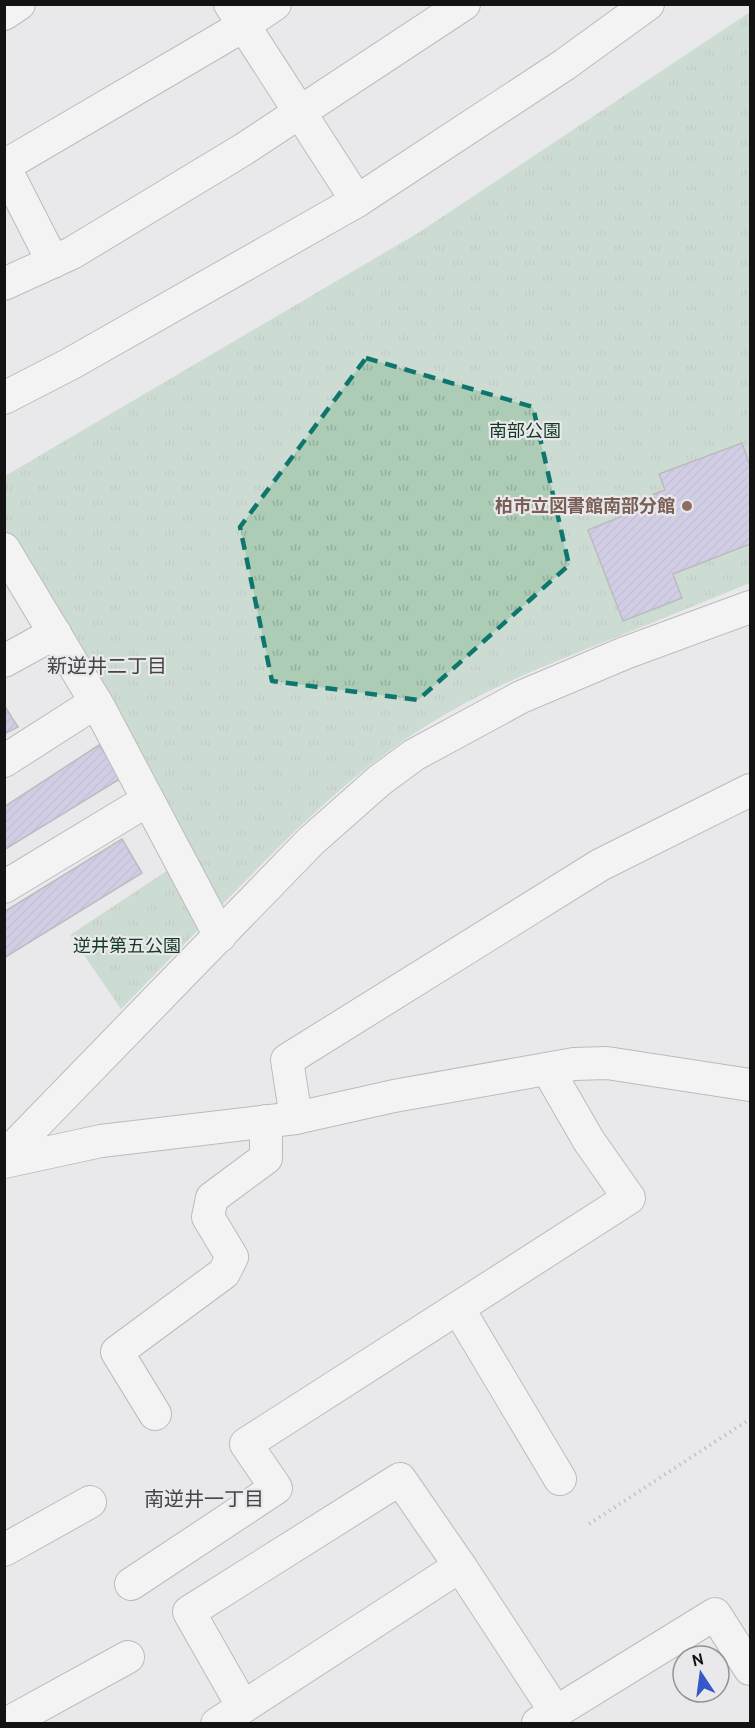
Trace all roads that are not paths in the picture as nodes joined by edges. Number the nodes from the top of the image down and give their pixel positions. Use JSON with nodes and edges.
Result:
{"nodes":[{"id":1,"x":20,"y":4,"type":"edge"},
{"id":2,"x":276,"y":4,"type":"edge"},
{"id":3,"x":464,"y":4,"type":"edge"},
{"id":4,"x":648,"y":4,"type":"edge"},
{"id":5,"x":4,"y":14,"type":"edge"},
{"id":6,"x":236,"y":15,"type":"edge"},
{"id":7,"x":300,"y":114,"type":"junction"},
{"id":8,"x":357,"y":201,"type":"junction"},
{"id":9,"x":53,"y":262,"type":"junction"},
{"id":10,"x":4,"y":284,"type":"edge"},
{"id":11,"x":4,"y":398,"type":"edge"},
{"id":12,"x":4,"y":549,"type":"edge"},
{"id":13,"x":750,"y":607,"type":"edge"},
{"id":14,"x":55,"y":633,"type":"junction"},
{"id":15,"x":4,"y":661,"type":"edge"},
{"id":16,"x":96,"y":702,"type":"junction"},
{"id":17,"x":4,"y":761,"type":"edge"},
{"id":18,"x":750,"y":790,"type":"edge"},
{"id":19,"x":148,"y":800,"type":"junction"},
{"id":20,"x":4,"y":887,"type":"edge"},
{"id":21,"x":220,"y":936,"type":"junction"},
{"id":22,"x":548,"y":1070,"type":"junction"},
{"id":23,"x":750,"y":1085,"type":"edge"},
{"id":24,"x":281,"y":1119,"type":"junction"},
{"id":25,"x":4,"y":1157,"type":"edge"},
{"id":26,"x":4,"y":1162,"type":"edge"},
{"id":27,"x":458,"y":1308,"type":"junction"},
{"id":28,"x":155,"y":1414,"type":"dead end"},
{"id":29,"x":560,"y":1479,"type":"dead end"},
{"id":30,"x":90,"y":1502,"type":"dead end"},
{"id":31,"x":4,"y":1550,"type":"edge"},
{"id":32,"x":460,"y":1566,"type":"junction"},
{"id":33,"x":131,"y":1584,"type":"dead end"},
{"id":34,"x":128,"y":1657,"type":"dead end"},
{"id":35,"x":750,"y":1669,"type":"edge"},
{"id":36,"x":243,"y":1707,"type":"junction"},
{"id":37,"x":546,"y":1717,"type":"edge"},
{"id":38,"x":6,"y":1724,"type":"edge"},
{"id":39,"x":217,"y":1724,"type":"edge"}],
"edges":[{"from":1,"to":5,"type":"street"},
{"from":2,"to":6,"type":"street"},
{"from":3,"to":7,"type":"street"},
{"from":4,"to":8,"type":"street"},
{"from":6,"to":7,"type":"street"},
{"from":6,"to":9,"type":"street"},
{"from":7,"to":8,"type":"street"},
{"from":7,"to":9,"type":"street"},
{"from":8,"to":11,"type":"street"},
{"from":9,"to":10,"type":"street"},
{"from":12,"to":14,"type":"street"},
{"from":13,"to":21,"type":"street"},
{"from":14,"to":15,"type":"street"},
{"from":14,"to":16,"type":"street"},
{"from":16,"to":17,"type":"street"},
{"from":16,"to":19,"type":"street"},
{"from":18,"to":24,"type":"street"},
{"from":19,"to":20,"type":"street"},
{"from":19,"to":21,"type":"street"},
{"from":21,"to":25,"type":"street"},
{"from":22,"to":23,"type":"street"},
{"from":22,"to":24,"type":"street"},
{"from":22,"to":27,"type":"street"},
{"from":24,"to":26,"type":"street"},
{"from":24,"to":28,"type":"street"},
{"from":27,"to":29,"type":"street"},
{"from":27,"to":33,"type":"street"},
{"from":30,"to":31,"type":"street"},
{"from":32,"to":36,"type":"street"},
{"from":32,"to":36,"type":"street"},
{"from":32,"to":37,"type":"street"},
{"from":34,"to":38,"type":"street"},
{"from":35,"to":37,"type":"street"},
{"from":36,"to":39,"type":"street"}]}
